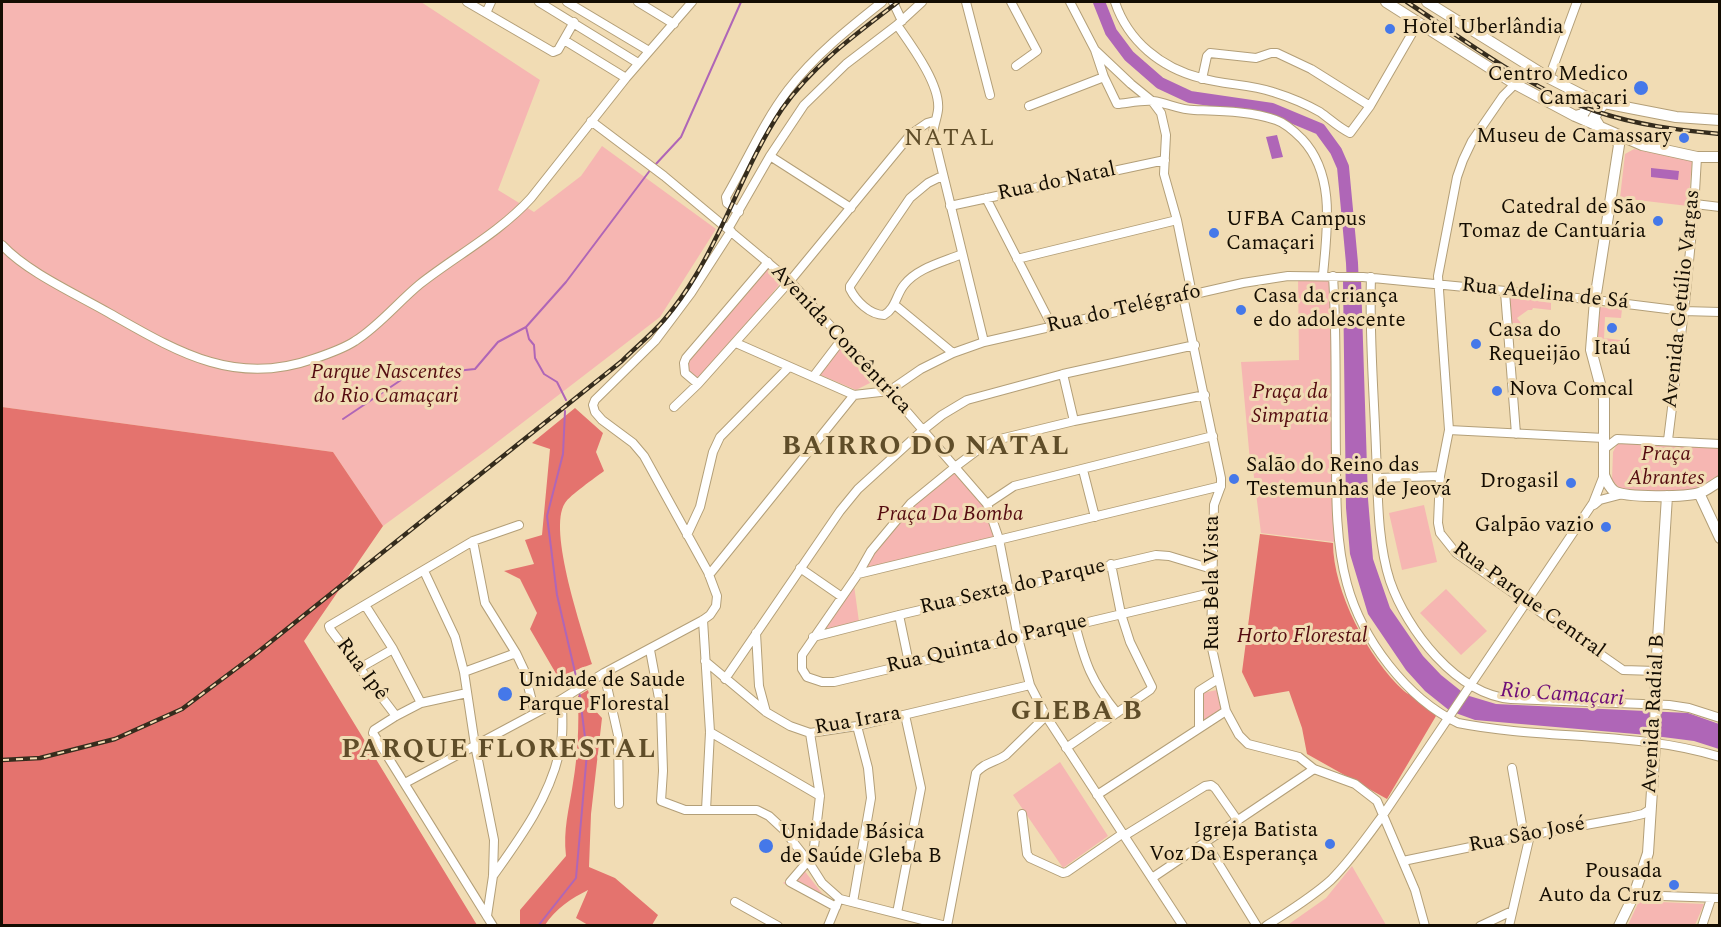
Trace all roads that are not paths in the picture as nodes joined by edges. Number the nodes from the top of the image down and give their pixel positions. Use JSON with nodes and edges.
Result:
{"nodes":[{"id":1,"x":467,"y":2,"type":"edge"},
{"id":2,"x":491,"y":2,"type":"edge"},
{"id":3,"x":539,"y":2,"type":"edge"},
{"id":4,"x":567,"y":2,"type":"edge"},
{"id":5,"x":638,"y":2,"type":"edge"},
{"id":6,"x":692,"y":2,"type":"edge"},
{"id":7,"x":882,"y":2,"type":"edge"},
{"id":8,"x":893,"y":2,"type":"edge"},
{"id":9,"x":922,"y":2,"type":"edge"},
{"id":10,"x":966,"y":2,"type":"edge"},
{"id":11,"x":1011,"y":2,"type":"edge"},
{"id":12,"x":1070,"y":2,"type":"edge"},
{"id":13,"x":1115,"y":2,"type":"edge"},
{"id":14,"x":1386,"y":2,"type":"edge"},
{"id":15,"x":1427,"y":2,"type":"edge"},
{"id":16,"x":1577,"y":2,"type":"edge"},
{"id":17,"x":486,"y":13,"type":"junction"},
{"id":18,"x":574,"y":22,"type":"junction"},
{"id":19,"x":1418,"y":22,"type":"junction"},
{"id":20,"x":900,"y":23,"type":"junction"},
{"id":21,"x":674,"y":24,"type":"junction"},
{"id":22,"x":564,"y":40,"type":"junction"},
{"id":23,"x":1095,"y":50,"type":"junction"},
{"id":24,"x":649,"y":51,"type":"junction"},
{"id":25,"x":638,"y":63,"type":"junction"},
{"id":26,"x":1016,"y":66,"type":"dead end"},
{"id":27,"x":1104,"y":76,"type":"junction"},
{"id":28,"x":626,"y":78,"type":"junction"},
{"id":29,"x":1549,"y":78,"type":"junction"},
{"id":30,"x":1202,"y":79,"type":"junction"},
{"id":31,"x":1515,"y":84,"type":"junction"},
{"id":32,"x":990,"y":95,"type":"dead end"},
{"id":33,"x":1584,"y":96,"type":"junction"},
{"id":34,"x":1152,"y":101,"type":"junction"},
{"id":35,"x":1604,"y":103,"type":"junction"},
{"id":36,"x":1029,"y":106,"type":"dead end"},
{"id":37,"x":1370,"y":106,"type":"junction"},
{"id":38,"x":1575,"y":116,"type":"junction"},
{"id":39,"x":1719,"y":120,"type":"edge"},
{"id":40,"x":591,"y":121,"type":"junction"},
{"id":41,"x":934,"y":121,"type":"junction"},
{"id":42,"x":1604,"y":129,"type":"junction"},
{"id":43,"x":770,"y":156,"type":"junction"},
{"id":44,"x":1697,"y":157,"type":"junction"},
{"id":45,"x":1719,"y":158,"type":"edge"},
{"id":46,"x":1165,"y":160,"type":"junction"},
{"id":47,"x":942,"y":176,"type":"junction"},
{"id":48,"x":986,"y":198,"type":"junction"},
{"id":49,"x":1695,"y":204,"type":"junction"},
{"id":50,"x":950,"y":207,"type":"junction"},
{"id":51,"x":1719,"y":207,"type":"edge"},
{"id":52,"x":851,"y":208,"type":"junction"},
{"id":53,"x":739,"y":212,"type":"junction"},
{"id":54,"x":1177,"y":220,"type":"junction"},
{"id":55,"x":730,"y":230,"type":"junction"},
{"id":56,"x":2,"y":245,"type":"edge"},
{"id":57,"x":962,"y":254,"type":"junction"},
{"id":58,"x":1017,"y":259,"type":"junction"},
{"id":59,"x":768,"y":262,"type":"junction"},
{"id":60,"x":1323,"y":275,"type":"junction"},
{"id":61,"x":1337,"y":276,"type":"junction"},
{"id":62,"x":1367,"y":277,"type":"junction"},
{"id":63,"x":790,"y":281,"type":"junction"},
{"id":64,"x":1437,"y":283,"type":"junction"},
{"id":65,"x":1504,"y":292,"type":"junction"},
{"id":66,"x":1188,"y":295,"type":"junction"},
{"id":67,"x":1595,"y":300,"type":"junction"},
{"id":68,"x":895,"y":305,"type":"junction"},
{"id":69,"x":1683,"y":311,"type":"junction"},
{"id":70,"x":1719,"y":312,"type":"edge"},
{"id":71,"x":1052,"y":326,"type":"junction"},
{"id":72,"x":842,"y":339,"type":"junction"},
{"id":73,"x":984,"y":342,"type":"junction"},
{"id":74,"x":736,"y":343,"type":"junction"},
{"id":75,"x":1195,"y":345,"type":"junction"},
{"id":76,"x":953,"y":353,"type":"junction"},
{"id":77,"x":789,"y":367,"type":"junction"},
{"id":78,"x":1064,"y":374,"type":"junction"},
{"id":79,"x":813,"y":377,"type":"junction"},
{"id":80,"x":698,"y":384,"type":"junction"},
{"id":81,"x":889,"y":391,"type":"junction"},
{"id":82,"x":854,"y":395,"type":"junction"},
{"id":83,"x":1205,"y":395,"type":"junction"},
{"id":84,"x":674,"y":407,"type":"dead end"},
{"id":85,"x":1074,"y":421,"type":"junction"},
{"id":86,"x":923,"y":430,"type":"junction"},
{"id":87,"x":1449,"y":430,"type":"junction"},
{"id":88,"x":1516,"y":434,"type":"junction"},
{"id":89,"x":1213,"y":436,"type":"junction"},
{"id":90,"x":1668,"y":440,"type":"junction"},
{"id":91,"x":1604,"y":444,"type":"junction"},
{"id":92,"x":1719,"y":444,"type":"edge"},
{"id":93,"x":955,"y":467,"type":"junction"},
{"id":94,"x":1083,"y":470,"type":"junction"},
{"id":95,"x":1604,"y":475,"type":"junction"},
{"id":96,"x":1440,"y":476,"type":"junction"},
{"id":97,"x":1378,"y":478,"type":"junction"},
{"id":98,"x":1719,"y":481,"type":"edge"},
{"id":99,"x":1221,"y":486,"type":"junction"},
{"id":100,"x":1699,"y":493,"type":"junction"},
{"id":101,"x":1624,"y":494,"type":"junction"},
{"id":102,"x":1668,"y":496,"type":"junction"},
{"id":103,"x":987,"y":504,"type":"junction"},
{"id":104,"x":1588,"y":509,"type":"junction"},
{"id":105,"x":1095,"y":517,"type":"junction"},
{"id":106,"x":519,"y":525,"type":"dead end"},
{"id":107,"x":687,"y":535,"type":"junction"},
{"id":108,"x":1719,"y":538,"type":"edge"},
{"id":109,"x":999,"y":539,"type":"junction"},
{"id":110,"x":473,"y":541,"type":"junction"},
{"id":111,"x":1111,"y":564,"type":"junction"},
{"id":112,"x":800,"y":568,"type":"junction"},
{"id":113,"x":1212,"y":569,"type":"junction"},
{"id":114,"x":424,"y":571,"type":"junction"},
{"id":115,"x":858,"y":574,"type":"junction"},
{"id":116,"x":709,"y":575,"type":"junction"},
{"id":117,"x":1008,"y":589,"type":"junction"},
{"id":118,"x":1211,"y":593,"type":"junction"},
{"id":119,"x":842,"y":597,"type":"junction"},
{"id":120,"x":1525,"y":603,"type":"junction"},
{"id":121,"x":365,"y":605,"type":"junction"},
{"id":122,"x":1121,"y":614,"type":"junction"},
{"id":123,"x":898,"y":615,"type":"junction"},
{"id":124,"x":703,"y":620,"type":"junction"},
{"id":125,"x":1075,"y":624,"type":"junction"},
{"id":126,"x":756,"y":633,"type":"junction"},
{"id":127,"x":813,"y":637,"type":"junction"},
{"id":128,"x":1018,"y":638,"type":"junction"},
{"id":129,"x":393,"y":649,"type":"junction"},
{"id":130,"x":650,"y":650,"type":"junction"},
{"id":131,"x":516,"y":653,"type":"junction"},
{"id":132,"x":705,"y":661,"type":"junction"},
{"id":133,"x":909,"y":663,"type":"junction"},
{"id":134,"x":360,"y":668,"type":"junction"},
{"id":135,"x":1656,"y":671,"type":"junction"},
{"id":136,"x":464,"y":672,"type":"junction"},
{"id":137,"x":604,"y":673,"type":"junction"},
{"id":138,"x":725,"y":679,"type":"junction"},
{"id":139,"x":1218,"y":679,"type":"junction"},
{"id":140,"x":1030,"y":685,"type":"junction"},
{"id":141,"x":1468,"y":687,"type":"junction"},
{"id":142,"x":467,"y":693,"type":"junction"},
{"id":143,"x":564,"y":698,"type":"junction"},
{"id":144,"x":421,"y":703,"type":"junction"},
{"id":145,"x":1656,"y":707,"type":"junction"},
{"id":146,"x":1226,"y":711,"type":"junction"},
{"id":147,"x":766,"y":712,"type":"junction"},
{"id":148,"x":535,"y":713,"type":"junction"},
{"id":149,"x":1117,"y":713,"type":"junction"},
{"id":150,"x":904,"y":714,"type":"junction"},
{"id":151,"x":1449,"y":715,"type":"junction"},
{"id":152,"x":396,"y":716,"type":"junction"},
{"id":153,"x":1046,"y":716,"type":"junction"},
{"id":154,"x":1719,"y":718,"type":"edge"},
{"id":155,"x":857,"y":726,"type":"junction"},
{"id":156,"x":1199,"y":728,"type":"junction"},
{"id":157,"x":710,"y":732,"type":"junction"},
{"id":158,"x":810,"y":733,"type":"junction"},
{"id":159,"x":1655,"y":741,"type":"junction"},
{"id":160,"x":475,"y":745,"type":"junction"},
{"id":161,"x":1066,"y":748,"type":"junction"},
{"id":162,"x":1719,"y":757,"type":"edge"},
{"id":163,"x":1512,"y":768,"type":"dead end"},
{"id":164,"x":1314,"y":769,"type":"junction"},
{"id":165,"x":405,"y":783,"type":"junction"},
{"id":166,"x":1097,"y":795,"type":"junction"},
{"id":167,"x":820,"y":796,"type":"junction"},
{"id":168,"x":619,"y":804,"type":"dead end"},
{"id":169,"x":1651,"y":809,"type":"junction"},
{"id":170,"x":705,"y":810,"type":"junction"},
{"id":171,"x":1023,"y":813,"type":"dead end"},
{"id":172,"x":1383,"y":815,"type":"junction"},
{"id":173,"x":1238,"y":821,"type":"junction"},
{"id":174,"x":1123,"y":835,"type":"junction"},
{"id":175,"x":1527,"y":836,"type":"junction"},
{"id":176,"x":1206,"y":843,"type":"junction"},
{"id":177,"x":808,"y":861,"type":"junction"},
{"id":178,"x":1403,"y":861,"type":"junction"},
{"id":179,"x":493,"y":876,"type":"junction"},
{"id":180,"x":1152,"y":878,"type":"junction"},
{"id":181,"x":1634,"y":895,"type":"junction"},
{"id":182,"x":1715,"y":898,"type":"edge"},
{"id":183,"x":735,"y":902,"type":"dead end"},
{"id":184,"x":853,"y":902,"type":"junction"},
{"id":185,"x":838,"y":903,"type":"junction"},
{"id":186,"x":1512,"y":911,"type":"junction"},
{"id":187,"x":897,"y":914,"type":"junction"},
{"id":188,"x":487,"y":916,"type":"junction"},
{"id":189,"x":493,"y":926,"type":"edge"},
{"id":190,"x":778,"y":926,"type":"edge"},
{"id":191,"x":828,"y":926,"type":"edge"},
{"id":192,"x":946,"y":926,"type":"edge"},
{"id":193,"x":1183,"y":926,"type":"edge"},
{"id":194,"x":1257,"y":926,"type":"edge"},
{"id":195,"x":1266,"y":926,"type":"edge"},
{"id":196,"x":1425,"y":926,"type":"edge"},
{"id":197,"x":1480,"y":926,"type":"edge"},
{"id":198,"x":1509,"y":926,"type":"edge"},
{"id":199,"x":1619,"y":926,"type":"edge"},
{"id":200,"x":1702,"y":926,"type":"edge"}],
"edges":[{"from":1,"to":17,"type":"street"},
{"from":2,"to":17,"type":"street"},
{"from":3,"to":18,"type":"street"},
{"from":4,"to":24,"type":"street"},
{"from":5,"to":21,"type":"street"},
{"from":6,"to":21,"type":"street"},
{"from":7,"to":53,"type":"street"},
{"from":8,"to":20,"type":"street"},
{"from":9,"to":20,"type":"street"},
{"from":10,"to":32,"type":"street"},
{"from":11,"to":26,"type":"street"},
{"from":12,"to":23,"type":"street"},
{"from":13,"to":30,"type":"street"},
{"from":14,"to":19,"type":"main road"},
{"from":15,"to":29,"type":"main road"},
{"from":16,"to":29,"type":"street"},
{"from":17,"to":22,"type":"street"},
{"from":18,"to":22,"type":"street"},
{"from":18,"to":25,"type":"street"},
{"from":19,"to":31,"type":"main road"},
{"from":19,"to":37,"type":"street"},
{"from":20,"to":41,"type":"street"},
{"from":20,"to":43,"type":"street"},
{"from":21,"to":24,"type":"street"},
{"from":22,"to":28,"type":"street"},
{"from":23,"to":27,"type":"street"},
{"from":23,"to":34,"type":"street"},
{"from":24,"to":25,"type":"street"},
{"from":25,"to":28,"type":"street"},
{"from":27,"to":34,"type":"street"},
{"from":27,"to":36,"type":"street"},
{"from":28,"to":40,"type":"street"},
{"from":29,"to":33,"type":"main road"},
{"from":30,"to":37,"type":"street"},
{"from":30,"to":37,"type":"street"},
{"from":31,"to":38,"type":"main road"},
{"from":31,"to":64,"type":"street","name":"Rua Parque Central"},
{"from":33,"to":35,"type":"main road"},
{"from":33,"to":38,"type":"main road"},
{"from":34,"to":46,"type":"street","name":"Rua Bela Vista"},
{"from":34,"to":60,"type":"street"},
{"from":35,"to":39,"type":"main road"},
{"from":35,"to":42,"type":"main road"},
{"from":38,"to":42,"type":"main road"},
{"from":40,"to":55,"type":"street","name":"Avenida Concêntrica"},
{"from":40,"to":56,"type":"street"},
{"from":41,"to":47,"type":"street"},
{"from":41,"to":52,"type":"street"},
{"from":42,"to":44,"type":"main road"},
{"from":42,"to":67,"type":"main road"},
{"from":43,"to":52,"type":"street"},
{"from":43,"to":53,"type":"street"},
{"from":44,"to":45,"type":"main road"},
{"from":44,"to":49,"type":"street","name":"Avenida Getúlio Vargas"},
{"from":46,"to":48,"type":"street","name":"Rua do Natal"},
{"from":46,"to":54,"type":"street","name":"Rua Bela Vista"},
{"from":47,"to":50,"type":"street"},
{"from":47,"to":68,"type":"street"},
{"from":48,"to":50,"type":"street","name":"Rua do Natal"},
{"from":48,"to":58,"type":"street"},
{"from":49,"to":51,"type":"street"},
{"from":49,"to":69,"type":"street","name":"Avenida Getúlio Vargas"},
{"from":50,"to":57,"type":"street"},
{"from":52,"to":63,"type":"street"},
{"from":53,"to":55,"type":"street"},
{"from":54,"to":58,"type":"street"},
{"from":54,"to":66,"type":"street","name":"Rua Bela Vista"},
{"from":55,"to":59,"type":"street","name":"Avenida Concêntrica"},
{"from":55,"to":107,"type":"street"},
{"from":57,"to":68,"type":"street"},
{"from":57,"to":73,"type":"street"},
{"from":58,"to":71,"type":"street"},
{"from":59,"to":63,"type":"street","name":"Avenida Concêntrica"},
{"from":59,"to":80,"type":"street"},
{"from":60,"to":61,"type":"street","name":"Rua do Telégrafo"},
{"from":60,"to":66,"type":"street","name":"Rua do Telégrafo"},
{"from":61,"to":62,"type":"street","name":"Rua do Telégrafo"},
{"from":61,"to":151,"type":"street"},
{"from":62,"to":64,"type":"street","name":"Rua Adelina de Sá"},
{"from":62,"to":97,"type":"street"},
{"from":63,"to":72,"type":"street","name":"Avenida Concêntrica"},
{"from":63,"to":74,"type":"street"},
{"from":64,"to":65,"type":"street","name":"Rua Adelina de Sá"},
{"from":64,"to":87,"type":"street","name":"Rua Parque Central"},
{"from":65,"to":67,"type":"street","name":"Rua Adelina de Sá"},
{"from":65,"to":88,"type":"street"},
{"from":66,"to":71,"type":"street","name":"Rua do Telégrafo"},
{"from":66,"to":75,"type":"street","name":"Rua Bela Vista"},
{"from":67,"to":69,"type":"street","name":"Rua Adelina de Sá"},
{"from":67,"to":91,"type":"main road"},
{"from":68,"to":76,"type":"street"},
{"from":69,"to":70,"type":"street","name":"Rua Adelina de Sá"},
{"from":69,"to":90,"type":"street","name":"Avenida Getúlio Vargas"},
{"from":71,"to":73,"type":"street","name":"Rua do Telégrafo"},
{"from":72,"to":79,"type":"street"},
{"from":72,"to":81,"type":"street","name":"Avenida Concêntrica"},
{"from":73,"to":76,"type":"street","name":"Rua do Telégrafo"},
{"from":74,"to":77,"type":"street"},
{"from":74,"to":80,"type":"street"},
{"from":75,"to":78,"type":"street"},
{"from":75,"to":83,"type":"street","name":"Rua Bela Vista"},
{"from":76,"to":81,"type":"street","name":"Rua do Telégrafo"},
{"from":77,"to":79,"type":"street"},
{"from":77,"to":107,"type":"street"},
{"from":78,"to":85,"type":"street"},
{"from":78,"to":86,"type":"street"},
{"from":79,"to":82,"type":"street"},
{"from":80,"to":84,"type":"street"},
{"from":81,"to":82,"type":"street"},
{"from":81,"to":86,"type":"street","name":"Avenida Concêntrica"},
{"from":82,"to":116,"type":"street"},
{"from":83,"to":85,"type":"street"},
{"from":83,"to":89,"type":"street","name":"Rua Bela Vista"},
{"from":85,"to":93,"type":"street"},
{"from":86,"to":93,"type":"street","name":"Avenida Concêntrica"},
{"from":86,"to":112,"type":"street"},
{"from":87,"to":88,"type":"street"},
{"from":87,"to":96,"type":"street","name":"Rua Parque Central"},
{"from":88,"to":91,"type":"street"},
{"from":89,"to":94,"type":"street"},
{"from":89,"to":99,"type":"street","name":"Rua Bela Vista"},
{"from":90,"to":91,"type":"street"},
{"from":90,"to":92,"type":"street"},
{"from":91,"to":95,"type":"main road"},
{"from":93,"to":103,"type":"street","name":"Avenida Concêntrica"},
{"from":93,"to":115,"type":"street"},
{"from":94,"to":103,"type":"street"},
{"from":94,"to":105,"type":"street"},
{"from":95,"to":101,"type":"main road"},
{"from":95,"to":104,"type":"street"},
{"from":96,"to":97,"type":"street"},
{"from":96,"to":120,"type":"street","name":"Rua Parque Central"},
{"from":97,"to":141,"type":"street"},
{"from":98,"to":100,"type":"main road"},
{"from":99,"to":105,"type":"street"},
{"from":99,"to":113,"type":"street","name":"Rua Bela Vista"},
{"from":100,"to":102,"type":"main road"},
{"from":100,"to":108,"type":"main road"},
{"from":101,"to":102,"type":"main road"},
{"from":101,"to":104,"type":"street"},
{"from":102,"to":135,"type":"main road","name":"Avenida Radial B"},
{"from":103,"to":109,"type":"street","name":"Avenida Concêntrica"},
{"from":104,"to":120,"type":"street"},
{"from":105,"to":109,"type":"street"},
{"from":106,"to":110,"type":"street"},
{"from":107,"to":116,"type":"street"},
{"from":109,"to":115,"type":"street"},
{"from":109,"to":117,"type":"street","name":"Avenida Concêntrica"},
{"from":110,"to":114,"type":"street"},
{"from":110,"to":131,"type":"street"},
{"from":111,"to":113,"type":"street","name":"Rua Sexta do Parque"},
{"from":111,"to":117,"type":"street","name":"Rua Sexta do Parque"},
{"from":111,"to":122,"type":"street"},
{"from":112,"to":119,"type":"street"},
{"from":112,"to":126,"type":"street"},
{"from":113,"to":118,"type":"street","name":"Rua Bela Vista"},
{"from":114,"to":121,"type":"street"},
{"from":114,"to":136,"type":"street"},
{"from":115,"to":119,"type":"street"},
{"from":116,"to":124,"type":"street"},
{"from":117,"to":123,"type":"street","name":"Rua Sexta do Parque"},
{"from":117,"to":128,"type":"street","name":"Avenida Concêntrica"},
{"from":118,"to":122,"type":"street","name":"Rua Quinta do Parque"},
{"from":118,"to":139,"type":"street","name":"Rua Bela Vista"},
{"from":119,"to":127,"type":"street"},
{"from":120,"to":135,"type":"street","name":"Rua Parque Central"},
{"from":120,"to":141,"type":"street"},
{"from":121,"to":129,"type":"street"},
{"from":121,"to":134,"type":"street","name":"Rua Ipê"},
{"from":122,"to":125,"type":"street","name":"Rua Quinta do Parque"},
{"from":122,"to":149,"type":"street"},
{"from":123,"to":127,"type":"street","name":"Rua Sexta do Parque"},
{"from":123,"to":133,"type":"street"},
{"from":124,"to":130,"type":"street"},
{"from":124,"to":132,"type":"street"},
{"from":125,"to":128,"type":"street","name":"Rua Quinta do Parque"},
{"from":125,"to":149,"type":"street"},
{"from":126,"to":138,"type":"street"},
{"from":126,"to":147,"type":"street"},
{"from":127,"to":133,"type":"street","name":"Rua Quinta do Parque"},
{"from":128,"to":133,"type":"street","name":"Rua Quinta do Parque"},
{"from":128,"to":140,"type":"street","name":"Avenida Concêntrica"},
{"from":129,"to":134,"type":"street"},
{"from":129,"to":144,"type":"street"},
{"from":130,"to":137,"type":"street"},
{"from":130,"to":170,"type":"street"},
{"from":131,"to":136,"type":"street"},
{"from":131,"to":148,"type":"street"},
{"from":132,"to":138,"type":"street","name":"Rua Irara"},
{"from":132,"to":157,"type":"street"},
{"from":134,"to":152,"type":"street","name":"Rua Ipê"},
{"from":135,"to":145,"type":"main road","name":"Avenida Radial B"},
{"from":136,"to":142,"type":"street"},
{"from":137,"to":143,"type":"street"},
{"from":137,"to":168,"type":"street"},
{"from":138,"to":147,"type":"street","name":"Rua Irara"},
{"from":139,"to":146,"type":"street","name":"Rua Bela Vista"},
{"from":139,"to":156,"type":"street"},
{"from":140,"to":150,"type":"street","name":"Rua Irara"},
{"from":140,"to":153,"type":"street","name":"Avenida Concêntrica"},
{"from":141,"to":145,"type":"street"},
{"from":141,"to":151,"type":"street"},
{"from":142,"to":144,"type":"street"},
{"from":142,"to":160,"type":"street"},
{"from":143,"to":148,"type":"street"},
{"from":143,"to":179,"type":"street"},
{"from":144,"to":152,"type":"street"},
{"from":145,"to":154,"type":"street"},
{"from":145,"to":159,"type":"main road","name":"Avenida Radial B"},
{"from":146,"to":156,"type":"street"},
{"from":146,"to":164,"type":"street","name":"Rua Bela Vista"},
{"from":147,"to":158,"type":"street","name":"Rua Irara"},
{"from":148,"to":160,"type":"street"},
{"from":149,"to":161,"type":"street"},
{"from":150,"to":155,"type":"street","name":"Rua Irara"},
{"from":150,"to":187,"type":"street"},
{"from":151,"to":159,"type":"street"},
{"from":151,"to":172,"type":"street"},
{"from":152,"to":165,"type":"street"},
{"from":153,"to":161,"type":"street","name":"Avenida Concêntrica"},
{"from":153,"to":192,"type":"street"},
{"from":155,"to":158,"type":"street","name":"Rua Irara"},
{"from":155,"to":184,"type":"street"},
{"from":156,"to":166,"type":"street"},
{"from":157,"to":167,"type":"street"},
{"from":157,"to":170,"type":"street"},
{"from":158,"to":167,"type":"street"},
{"from":159,"to":162,"type":"street"},
{"from":159,"to":169,"type":"main road","name":"Avenida Radial B"},
{"from":160,"to":165,"type":"street"},
{"from":160,"to":179,"type":"street"},
{"from":161,"to":166,"type":"street","name":"Avenida Concêntrica"},
{"from":163,"to":175,"type":"street"},
{"from":164,"to":172,"type":"street","name":"Rua Bela Vista"},
{"from":164,"to":173,"type":"street"},
{"from":165,"to":188,"type":"street"},
{"from":166,"to":174,"type":"street","name":"Avenida Concêntrica"},
{"from":167,"to":177,"type":"street"},
{"from":169,"to":175,"type":"street","name":"Rua São José"},
{"from":169,"to":181,"type":"main road","name":"Avenida Radial B"},
{"from":170,"to":177,"type":"street"},
{"from":171,"to":174,"type":"street"},
{"from":172,"to":178,"type":"street","name":"Rua Bela Vista"},
{"from":172,"to":195,"type":"street"},
{"from":173,"to":174,"type":"street"},
{"from":173,"to":176,"type":"street"},
{"from":174,"to":180,"type":"street","name":"Avenida Concêntrica"},
{"from":175,"to":178,"type":"street","name":"Rua São José"},
{"from":175,"to":186,"type":"street"},
{"from":176,"to":180,"type":"street"},
{"from":176,"to":194,"type":"street"},
{"from":177,"to":185,"type":"street"},
{"from":177,"to":185,"type":"street"},
{"from":178,"to":196,"type":"street","name":"Rua Bela Vista"},
{"from":179,"to":188,"type":"street"},
{"from":180,"to":193,"type":"street","name":"Avenida Concêntrica"},
{"from":181,"to":182,"type":"street"},
{"from":181,"to":199,"type":"main road","name":"Avenida Radial B"},
{"from":182,"to":200,"type":"street"},
{"from":183,"to":190,"type":"street"},
{"from":184,"to":185,"type":"street"},
{"from":184,"to":187,"type":"street"},
{"from":185,"to":191,"type":"street"},
{"from":186,"to":197,"type":"street"},
{"from":186,"to":198,"type":"street"},
{"from":187,"to":192,"type":"street"},
{"from":188,"to":189,"type":"street"}]}
